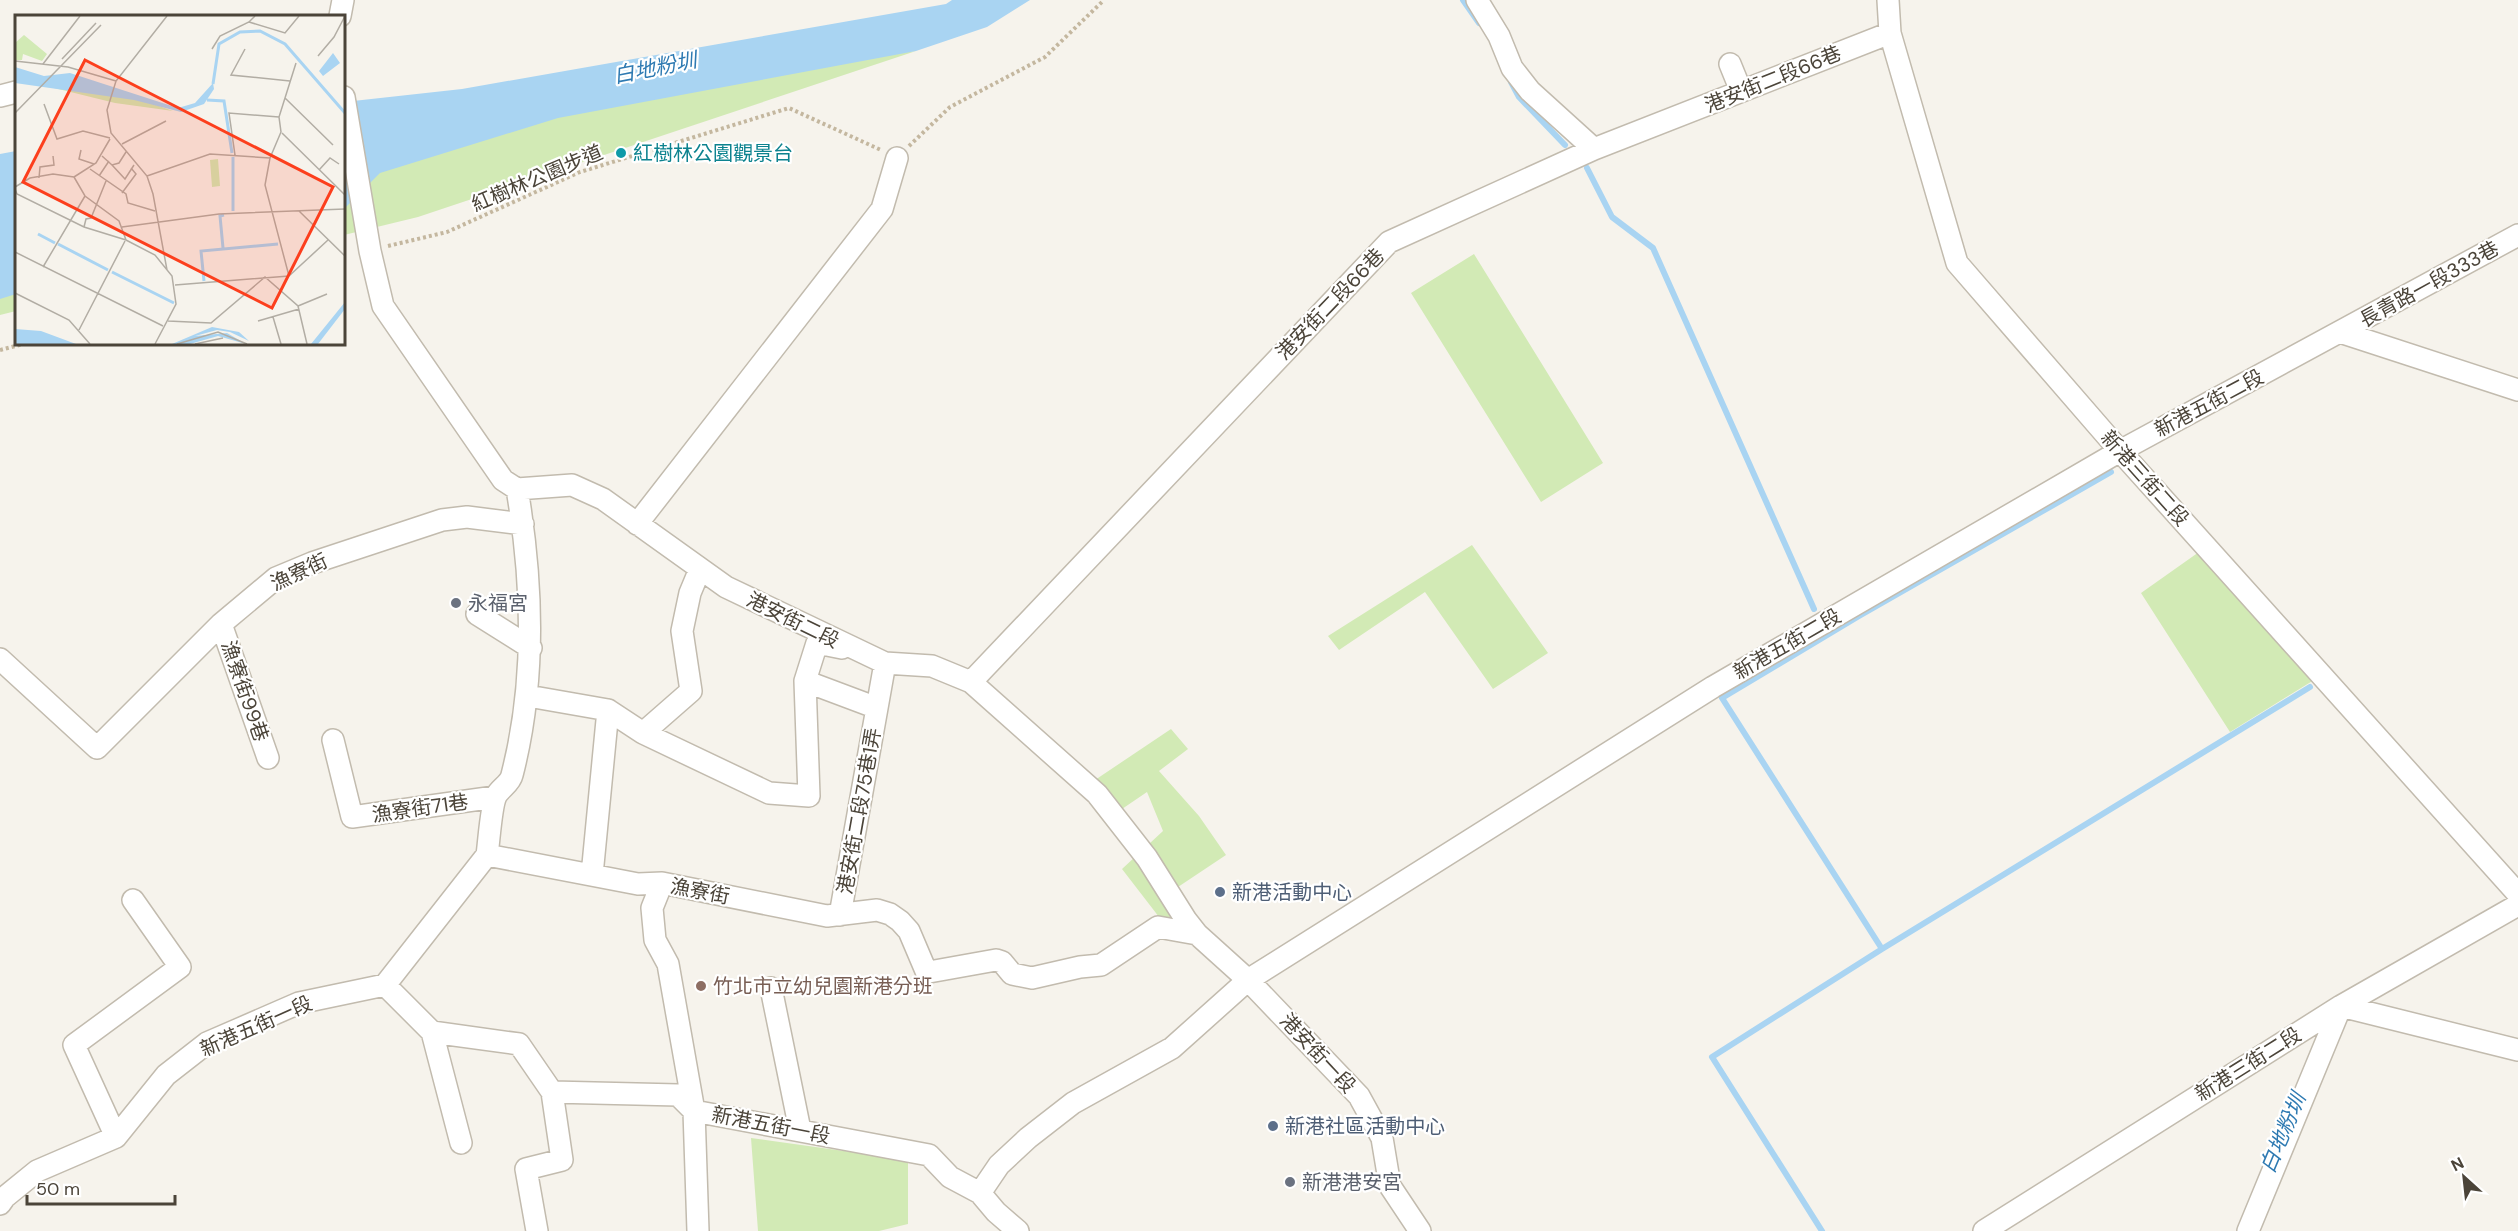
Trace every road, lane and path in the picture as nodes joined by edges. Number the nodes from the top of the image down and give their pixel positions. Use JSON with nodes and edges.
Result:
{"nodes":[{"id":1,"x":343,"y":0,"type":"edge"},
{"id":2,"x":1104,"y":0,"type":"edge"},
{"id":3,"x":1477,"y":0,"type":"edge"},
{"id":4,"x":1888,"y":0,"type":"edge"},
{"id":5,"x":340,"y":15,"type":"edge"},
{"id":6,"x":1890,"y":33,"type":"junction"},
{"id":7,"x":1730,"y":64,"type":"dead end"},
{"id":8,"x":1742,"y":91,"type":"junction"},
{"id":9,"x":15,"y":92,"type":"edge"},
{"id":10,"x":0,"y":96,"type":"edge"},
{"id":11,"x":345,"y":103,"type":"edge"},
{"id":12,"x":1594,"y":149,"type":"junction"},
{"id":13,"x":897,"y":158,"type":"junction"},
{"id":14,"x":2518,"y":236,"type":"edge"},
{"id":15,"x":370,"y":251,"type":"junction"},
{"id":16,"x":2340,"y":332,"type":"junction"},
{"id":17,"x":19,"y":345,"type":"edge"},
{"id":18,"x":0,"y":350,"type":"edge"},
{"id":19,"x":2518,"y":390,"type":"edge"},
{"id":20,"x":2120,"y":451,"type":"junction"},
{"id":21,"x":517,"y":489,"type":"junction"},
{"id":22,"x":523,"y":524,"type":"junction"},
{"id":23,"x":637,"y":524,"type":"junction"},
{"id":24,"x":700,"y":569,"type":"junction"},
{"id":25,"x":477,"y":614,"type":"dead end"},
{"id":26,"x":221,"y":624,"type":"junction"},
{"id":27,"x":531,"y":648,"type":"junction"},
{"id":28,"x":863,"y":653,"type":"junction"},
{"id":29,"x":0,"y":659,"type":"edge"},
{"id":30,"x":885,"y":663,"type":"junction"},
{"id":31,"x":805,"y":681,"type":"junction"},
{"id":32,"x":971,"y":682,"type":"junction"},
{"id":33,"x":528,"y":696,"type":"junction"},
{"id":34,"x":877,"y":708,"type":"junction"},
{"id":35,"x":608,"y":710,"type":"junction"},
{"id":36,"x":643,"y":733,"type":"junction"},
{"id":37,"x":333,"y":740,"type":"dead end"},
{"id":38,"x":268,"y":758,"type":"dead end"},
{"id":39,"x":495,"y":797,"type":"junction"},
{"id":40,"x":487,"y":855,"type":"junction"},
{"id":41,"x":592,"y":875,"type":"junction"},
{"id":42,"x":662,"y":883,"type":"junction"},
{"id":43,"x":2518,"y":894,"type":"edge"},
{"id":44,"x":133,"y":900,"type":"dead end"},
{"id":45,"x":2518,"y":905,"type":"edge"},
{"id":46,"x":840,"y":915,"type":"junction"},
{"id":47,"x":1197,"y":933,"type":"junction"},
{"id":48,"x":1248,"y":980,"type":"junction"},
{"id":49,"x":385,"y":985,"type":"junction"},
{"id":50,"x":771,"y":988,"type":"dead end"},
{"id":51,"x":2341,"y":1006,"type":"junction"},
{"id":52,"x":432,"y":1032,"type":"junction"},
{"id":53,"x":2518,"y":1050,"type":"edge"},
{"id":54,"x":552,"y":1092,"type":"junction"},
{"id":55,"x":694,"y":1111,"type":"junction"},
{"id":56,"x":800,"y":1130,"type":"junction"},
{"id":57,"x":116,"y":1137,"type":"junction"},
{"id":58,"x":461,"y":1143,"type":"dead end"},
{"id":59,"x":980,"y":1193,"type":"junction"},
{"id":60,"x":0,"y":1204,"type":"edge"},
{"id":61,"x":537,"y":1231,"type":"edge"},
{"id":62,"x":698,"y":1231,"type":"edge"},
{"id":63,"x":1017,"y":1231,"type":"edge"},
{"id":64,"x":1420,"y":1231,"type":"edge"},
{"id":65,"x":1984,"y":1231,"type":"edge"},
{"id":66,"x":2248,"y":1231,"type":"edge"}],
"edges":[{"from":1,"to":5,"type":"street"},
{"from":2,"to":13,"type":"path"},
{"from":3,"to":12,"type":"street"},
{"from":4,"to":6,"type":"street","name":"新港三街二段"},
{"from":6,"to":8,"type":"street","name":"港安街二段66巷"},
{"from":6,"to":20,"type":"street","name":"新港三街二段"},
{"from":7,"to":8,"type":"street"},
{"from":8,"to":12,"type":"street","name":"港安街二段66巷"},
{"from":9,"to":10,"type":"street"},
{"from":11,"to":15,"type":"street"},
{"from":12,"to":32,"type":"street","name":"港安街二段66巷"},
{"from":13,"to":15,"type":"path","name":"紅樹林公園步道"},
{"from":13,"to":23,"type":"street"},
{"from":14,"to":16,"type":"street","name":"長青路一段333巷"},
{"from":15,"to":21,"type":"street"},
{"from":16,"to":19,"type":"street"},
{"from":16,"to":20,"type":"street","name":"新港五街二段"},
{"from":17,"to":18,"type":"path"},
{"from":20,"to":43,"type":"street","name":"新港三街二段"},
{"from":20,"to":48,"type":"street","name":"新港五街二段"},
{"from":21,"to":22,"type":"street"},
{"from":21,"to":23,"type":"street","name":"港安街二段"},
{"from":22,"to":26,"type":"street","name":"漁寮街"},
{"from":22,"to":27,"type":"street"},
{"from":23,"to":24,"type":"street","name":"港安街二段"},
{"from":24,"to":28,"type":"street","name":"港安街二段"},
{"from":24,"to":36,"type":"street"},
{"from":25,"to":27,"type":"street"},
{"from":26,"to":29,"type":"street","name":"漁寮街"},
{"from":26,"to":38,"type":"street","name":"漁寮街99巷"},
{"from":27,"to":33,"type":"street"},
{"from":28,"to":30,"type":"street","name":"港安街二段"},
{"from":28,"to":31,"type":"street"},
{"from":30,"to":32,"type":"street","name":"港安街二段"},
{"from":30,"to":34,"type":"street","name":"港安街二段75巷1弄"},
{"from":31,"to":34,"type":"street","name":"港安街二段75巷1弄"},
{"from":31,"to":36,"type":"street"},
{"from":32,"to":47,"type":"street","name":"港安街二段"},
{"from":33,"to":35,"type":"street"},
{"from":33,"to":39,"type":"street"},
{"from":34,"to":46,"type":"street","name":"港安街二段75巷1弄"},
{"from":35,"to":36,"type":"street"},
{"from":35,"to":41,"type":"street"},
{"from":37,"to":39,"type":"street","name":"漁寮街71巷"},
{"from":39,"to":40,"type":"street"},
{"from":40,"to":41,"type":"street","name":"漁寮街"},
{"from":40,"to":49,"type":"street"},
{"from":41,"to":42,"type":"street","name":"漁寮街"},
{"from":42,"to":46,"type":"street","name":"漁寮街"},
{"from":42,"to":55,"type":"street"},
{"from":44,"to":57,"type":"street"},
{"from":45,"to":51,"type":"street","name":"新港三街二段"},
{"from":46,"to":47,"type":"street","name":"漁寮街"},
{"from":47,"to":48,"type":"street","name":"港安街二段"},
{"from":48,"to":59,"type":"street"},
{"from":48,"to":64,"type":"street","name":"港安街一段"},
{"from":49,"to":52,"type":"street"},
{"from":49,"to":57,"type":"street","name":"新港五街一段"},
{"from":50,"to":56,"type":"street"},
{"from":51,"to":53,"type":"street"},
{"from":51,"to":65,"type":"street","name":"新港三街二段"},
{"from":51,"to":66,"type":"street"},
{"from":52,"to":54,"type":"street"},
{"from":52,"to":58,"type":"street"},
{"from":54,"to":55,"type":"street","name":"新港五街一段"},
{"from":54,"to":61,"type":"street"},
{"from":55,"to":56,"type":"street","name":"新港五街一段"},
{"from":55,"to":62,"type":"street"},
{"from":56,"to":59,"type":"street","name":"新港五街一段"},
{"from":57,"to":60,"type":"street","name":"新港五街一段"},
{"from":59,"to":63,"type":"street"}]}
